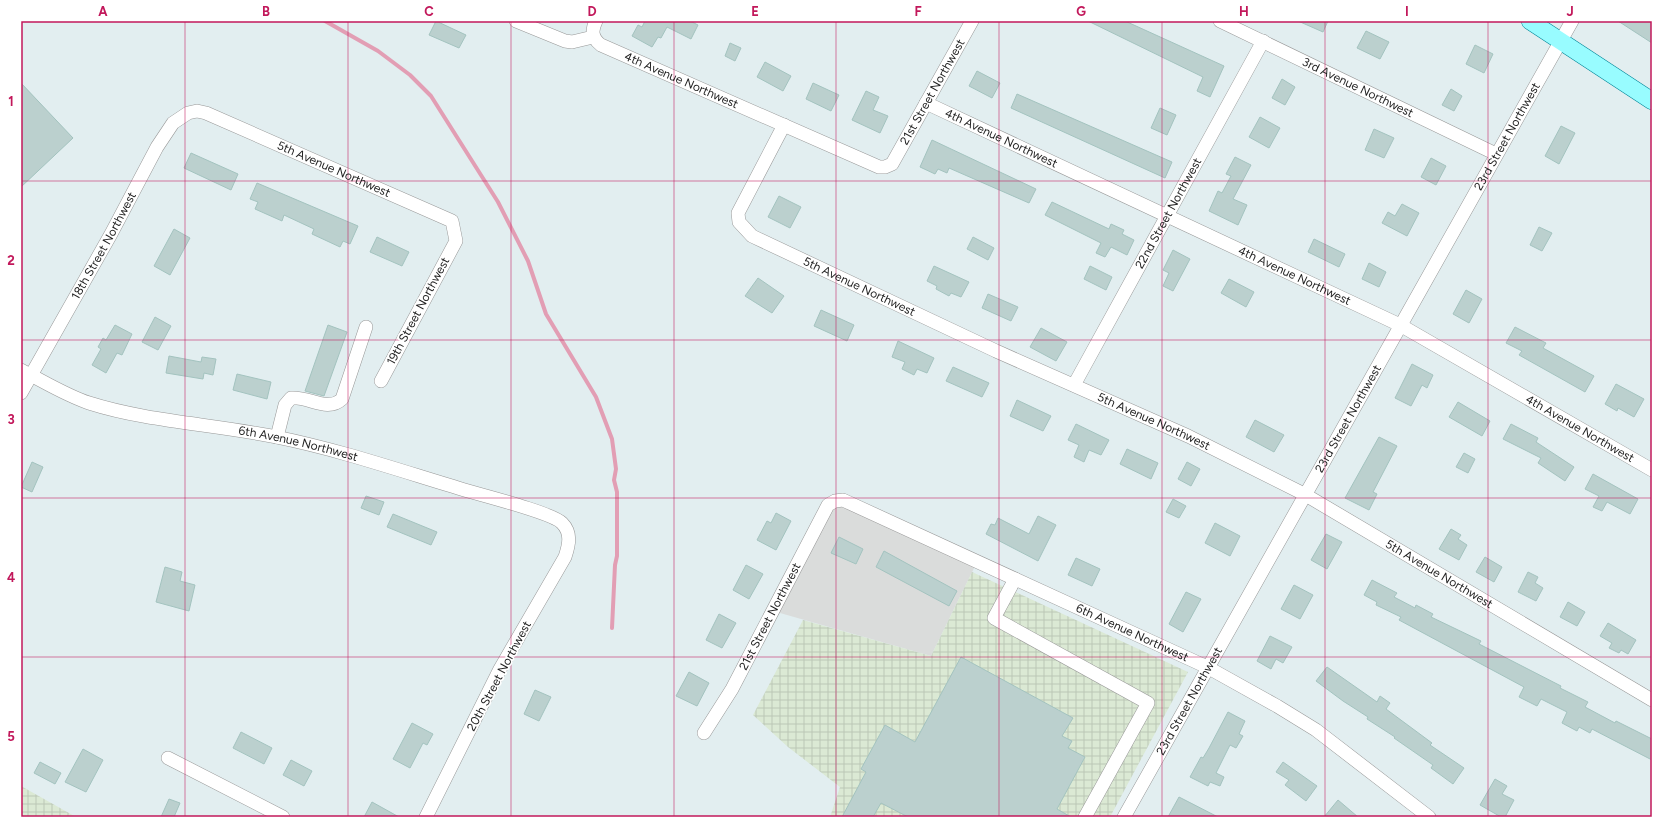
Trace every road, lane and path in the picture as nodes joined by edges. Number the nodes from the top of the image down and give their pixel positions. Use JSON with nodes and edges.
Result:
{"nodes":[{"id":1,"x":516,"y":21,"type":"edge"},
{"id":2,"x":596,"y":21,"type":"edge"},
{"id":3,"x":972,"y":21,"type":"edge"},
{"id":4,"x":1220,"y":21,"type":"edge"},
{"id":5,"x":1530,"y":21,"type":"edge"},
{"id":6,"x":1572,"y":21,"type":"edge"},
{"id":7,"x":594,"y":37,"type":"junction"},
{"id":8,"x":1263,"y":41,"type":"junction"},
{"id":9,"x":1561,"y":41,"type":"junction"},
{"id":10,"x":1652,"y":101,"type":"edge"},
{"id":11,"x":926,"y":103,"type":"junction"},
{"id":12,"x":197,"y":111,"type":"joint"},
{"id":13,"x":784,"y":125,"type":"junction"},
{"id":14,"x":1496,"y":154,"type":"junction"},
{"id":15,"x":892,"y":164,"type":"joint"},
{"id":16,"x":1168,"y":215,"type":"junction"},
{"id":17,"x":456,"y":241,"type":"joint"},
{"id":18,"x":1400,"y":325,"type":"junction"},
{"id":19,"x":366,"y":327,"type":"dead end"},
{"id":20,"x":26,"y":372,"type":"edge"},
{"id":21,"x":380,"y":381,"type":"dead end"},
{"id":22,"x":1074,"y":385,"type":"junction"},
{"id":23,"x":21,"y":393,"type":"edge"},
{"id":24,"x":277,"y":437,"type":"junction"},
{"id":25,"x":1652,"y":470,"type":"edge"},
{"id":26,"x":1304,"y":494,"type":"junction"},
{"id":27,"x":835,"y":501,"type":"joint"},
{"id":28,"x":569,"y":535,"type":"joint"},
{"id":29,"x":1014,"y":579,"type":"junction"},
{"id":30,"x":1207,"y":667,"type":"junction"},
{"id":31,"x":1652,"y":700,"type":"edge"},
{"id":32,"x":704,"y":733,"type":"dead end"},
{"id":33,"x":168,"y":758,"type":"dead end"},
{"id":34,"x":283,"y":817,"type":"edge"},
{"id":35,"x":426,"y":817,"type":"edge"},
{"id":36,"x":1085,"y":817,"type":"edge"},
{"id":37,"x":1124,"y":817,"type":"edge"},
{"id":38,"x":1429,"y":817,"type":"edge"}],
"edges":[{"from":1,"to":7,"type":"street"},
{"from":2,"to":7,"type":"street"},
{"from":3,"to":11,"type":"street","name":"21st Street Northwest"},
{"from":4,"to":8,"type":"street","name":"3rd Avenue Northwest"},
{"from":5,"to":9,"type":"main road"},
{"from":6,"to":9,"type":"street","name":"23rd Street Northwest"},
{"from":7,"to":13,"type":"street","name":"4th Avenue Northwest"},
{"from":8,"to":14,"type":"street","name":"3rd Avenue Northwest"},
{"from":8,"to":16,"type":"street","name":"22nd Street Northwest"},
{"from":9,"to":10,"type":"main road"},
{"from":9,"to":14,"type":"street","name":"23rd Street Northwest"},
{"from":11,"to":15,"type":"street","name":"21st Street Northwest"},
{"from":11,"to":16,"type":"street","name":"4th Avenue Northwest"},
{"from":12,"to":17,"type":"street","name":"5th Avenue Northwest"},
{"from":12,"to":20,"type":"street","name":"18th Street Northwest"},
{"from":13,"to":15,"type":"street","name":"4th Avenue Northwest"},
{"from":13,"to":22,"type":"street","name":"5th Avenue Northwest"},
{"from":14,"to":18,"type":"street","name":"23rd Street Northwest"},
{"from":16,"to":18,"type":"street","name":"4th Avenue Northwest"},
{"from":16,"to":22,"type":"street","name":"22nd Street Northwest"},
{"from":17,"to":21,"type":"street","name":"19th Street Northwest"},
{"from":18,"to":25,"type":"street","name":"4th Avenue Northwest"},
{"from":18,"to":26,"type":"street","name":"23rd Street Northwest"},
{"from":19,"to":24,"type":"street"},
{"from":20,"to":23,"type":"street","name":"18th Street Northwest"},
{"from":20,"to":24,"type":"street","name":"6th Avenue Northwest"},
{"from":22,"to":26,"type":"street","name":"5th Avenue Northwest"},
{"from":24,"to":28,"type":"street","name":"6th Avenue Northwest"},
{"from":26,"to":30,"type":"street","name":"23rd Street Northwest"},
{"from":26,"to":31,"type":"street","name":"5th Avenue Northwest"},
{"from":27,"to":29,"type":"street","name":"6th Avenue Northwest"},
{"from":27,"to":32,"type":"street","name":"21st Street Northwest"},
{"from":28,"to":35,"type":"street","name":"20th Street Northwest"},
{"from":29,"to":30,"type":"street","name":"6th Avenue Northwest"},
{"from":29,"to":36,"type":"street"},
{"from":30,"to":37,"type":"street","name":"23rd Street Northwest"},
{"from":30,"to":38,"type":"street","name":"6th Avenue Northwest"},
{"from":33,"to":34,"type":"street"}]}
